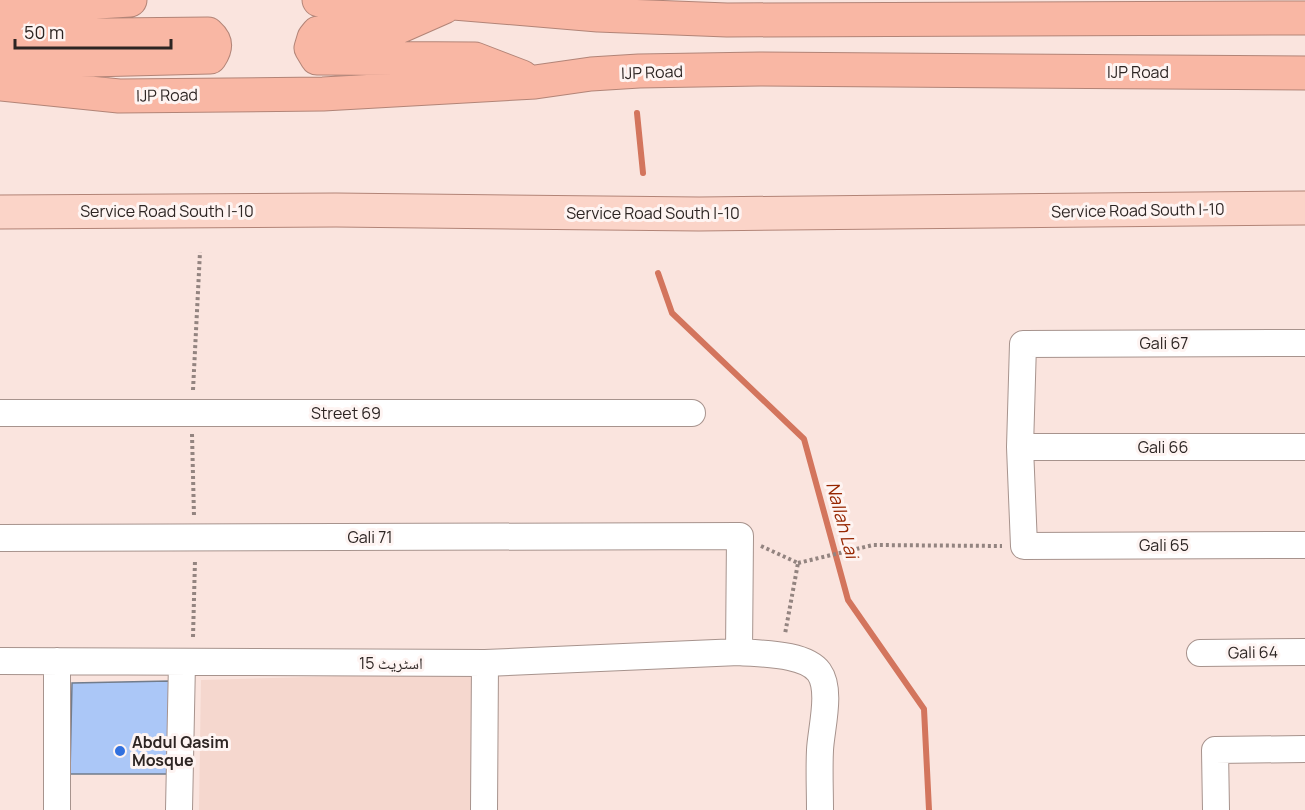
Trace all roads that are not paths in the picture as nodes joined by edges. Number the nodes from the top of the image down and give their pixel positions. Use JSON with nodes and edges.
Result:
{"nodes":[{"id":1,"x":130,"y":0,"type":"edge"},
{"id":2,"x":319,"y":0,"type":"edge"},
{"id":3,"x":454,"y":1,"type":"edge"},
{"id":4,"x":1003,"y":10,"type":"edge"},
{"id":5,"x":0,"y":12,"type":"edge"},
{"id":6,"x":1305,"y":18,"type":"edge"},
{"id":7,"x":0,"y":31,"type":"edge"},
{"id":8,"x":0,"y":64,"type":"edge"},
{"id":9,"x":1305,"y":73,"type":"edge"},
{"id":10,"x":535,"y":82,"type":"junction"},
{"id":11,"x":0,"y":84,"type":"edge"},
{"id":12,"x":1305,"y":208,"type":"edge"},
{"id":13,"x":0,"y":212,"type":"edge"},
{"id":14,"x":1305,"y":343,"type":"edge"},
{"id":15,"x":0,"y":413,"type":"edge"},
{"id":16,"x":692,"y":413,"type":"dead end"},
{"id":17,"x":1020,"y":447,"type":"junction"},
{"id":18,"x":1305,"y":447,"type":"edge"},
{"id":19,"x":0,"y":538,"type":"edge"},
{"id":20,"x":1305,"y":545,"type":"edge"},
{"id":21,"x":739,"y":652,"type":"junction"},
{"id":22,"x":1305,"y":652,"type":"edge"},
{"id":23,"x":1200,"y":653,"type":"dead end"},
{"id":24,"x":0,"y":661,"type":"edge"},
{"id":25,"x":57,"y":661,"type":"junction"},
{"id":26,"x":182,"y":662,"type":"junction"},
{"id":27,"x":485,"y":663,"type":"junction"},
{"id":28,"x":1305,"y":748,"type":"edge"},
{"id":29,"x":57,"y":810,"type":"edge"},
{"id":30,"x":179,"y":810,"type":"edge"},
{"id":31,"x":484,"y":810,"type":"edge"},
{"id":32,"x":820,"y":810,"type":"edge"},
{"id":33,"x":1216,"y":810,"type":"edge"}],
"edges":[{"from":1,"to":5,"type":"highway"},
{"from":2,"to":3,"type":"highway"},
{"from":3,"to":4,"type":"highway"},
{"from":3,"to":10,"type":"highway"},
{"from":4,"to":6,"type":"highway"},
{"from":7,"to":8,"type":"highway"},
{"from":9,"to":10,"type":"highway","name":"IJP Road"},
{"from":10,"to":11,"type":"highway","name":"IJP Road"},
{"from":12,"to":13,"type":"main road","name":"Service Road South I-10"},
{"from":14,"to":17,"type":"street","name":"Gali 67"},
{"from":15,"to":16,"type":"street","name":"Street 69"},
{"from":17,"to":18,"type":"street","name":"Gali 66"},
{"from":17,"to":20,"type":"street","name":"Gali 65"},
{"from":19,"to":21,"type":"street","name":"Gali 71"},
{"from":21,"to":27,"type":"street","name":"اسٹریٹ 15"},
{"from":21,"to":32,"type":"street","name":"اسٹریٹ 15"},
{"from":22,"to":23,"type":"street","name":"Gali 64"},
{"from":24,"to":25,"type":"street","name":"اسٹریٹ 15"},
{"from":25,"to":26,"type":"street","name":"اسٹریٹ 15"},
{"from":25,"to":29,"type":"street"},
{"from":26,"to":27,"type":"street","name":"اسٹریٹ 15"},
{"from":26,"to":30,"type":"street"},
{"from":27,"to":31,"type":"street"},
{"from":28,"to":33,"type":"street"}]}
